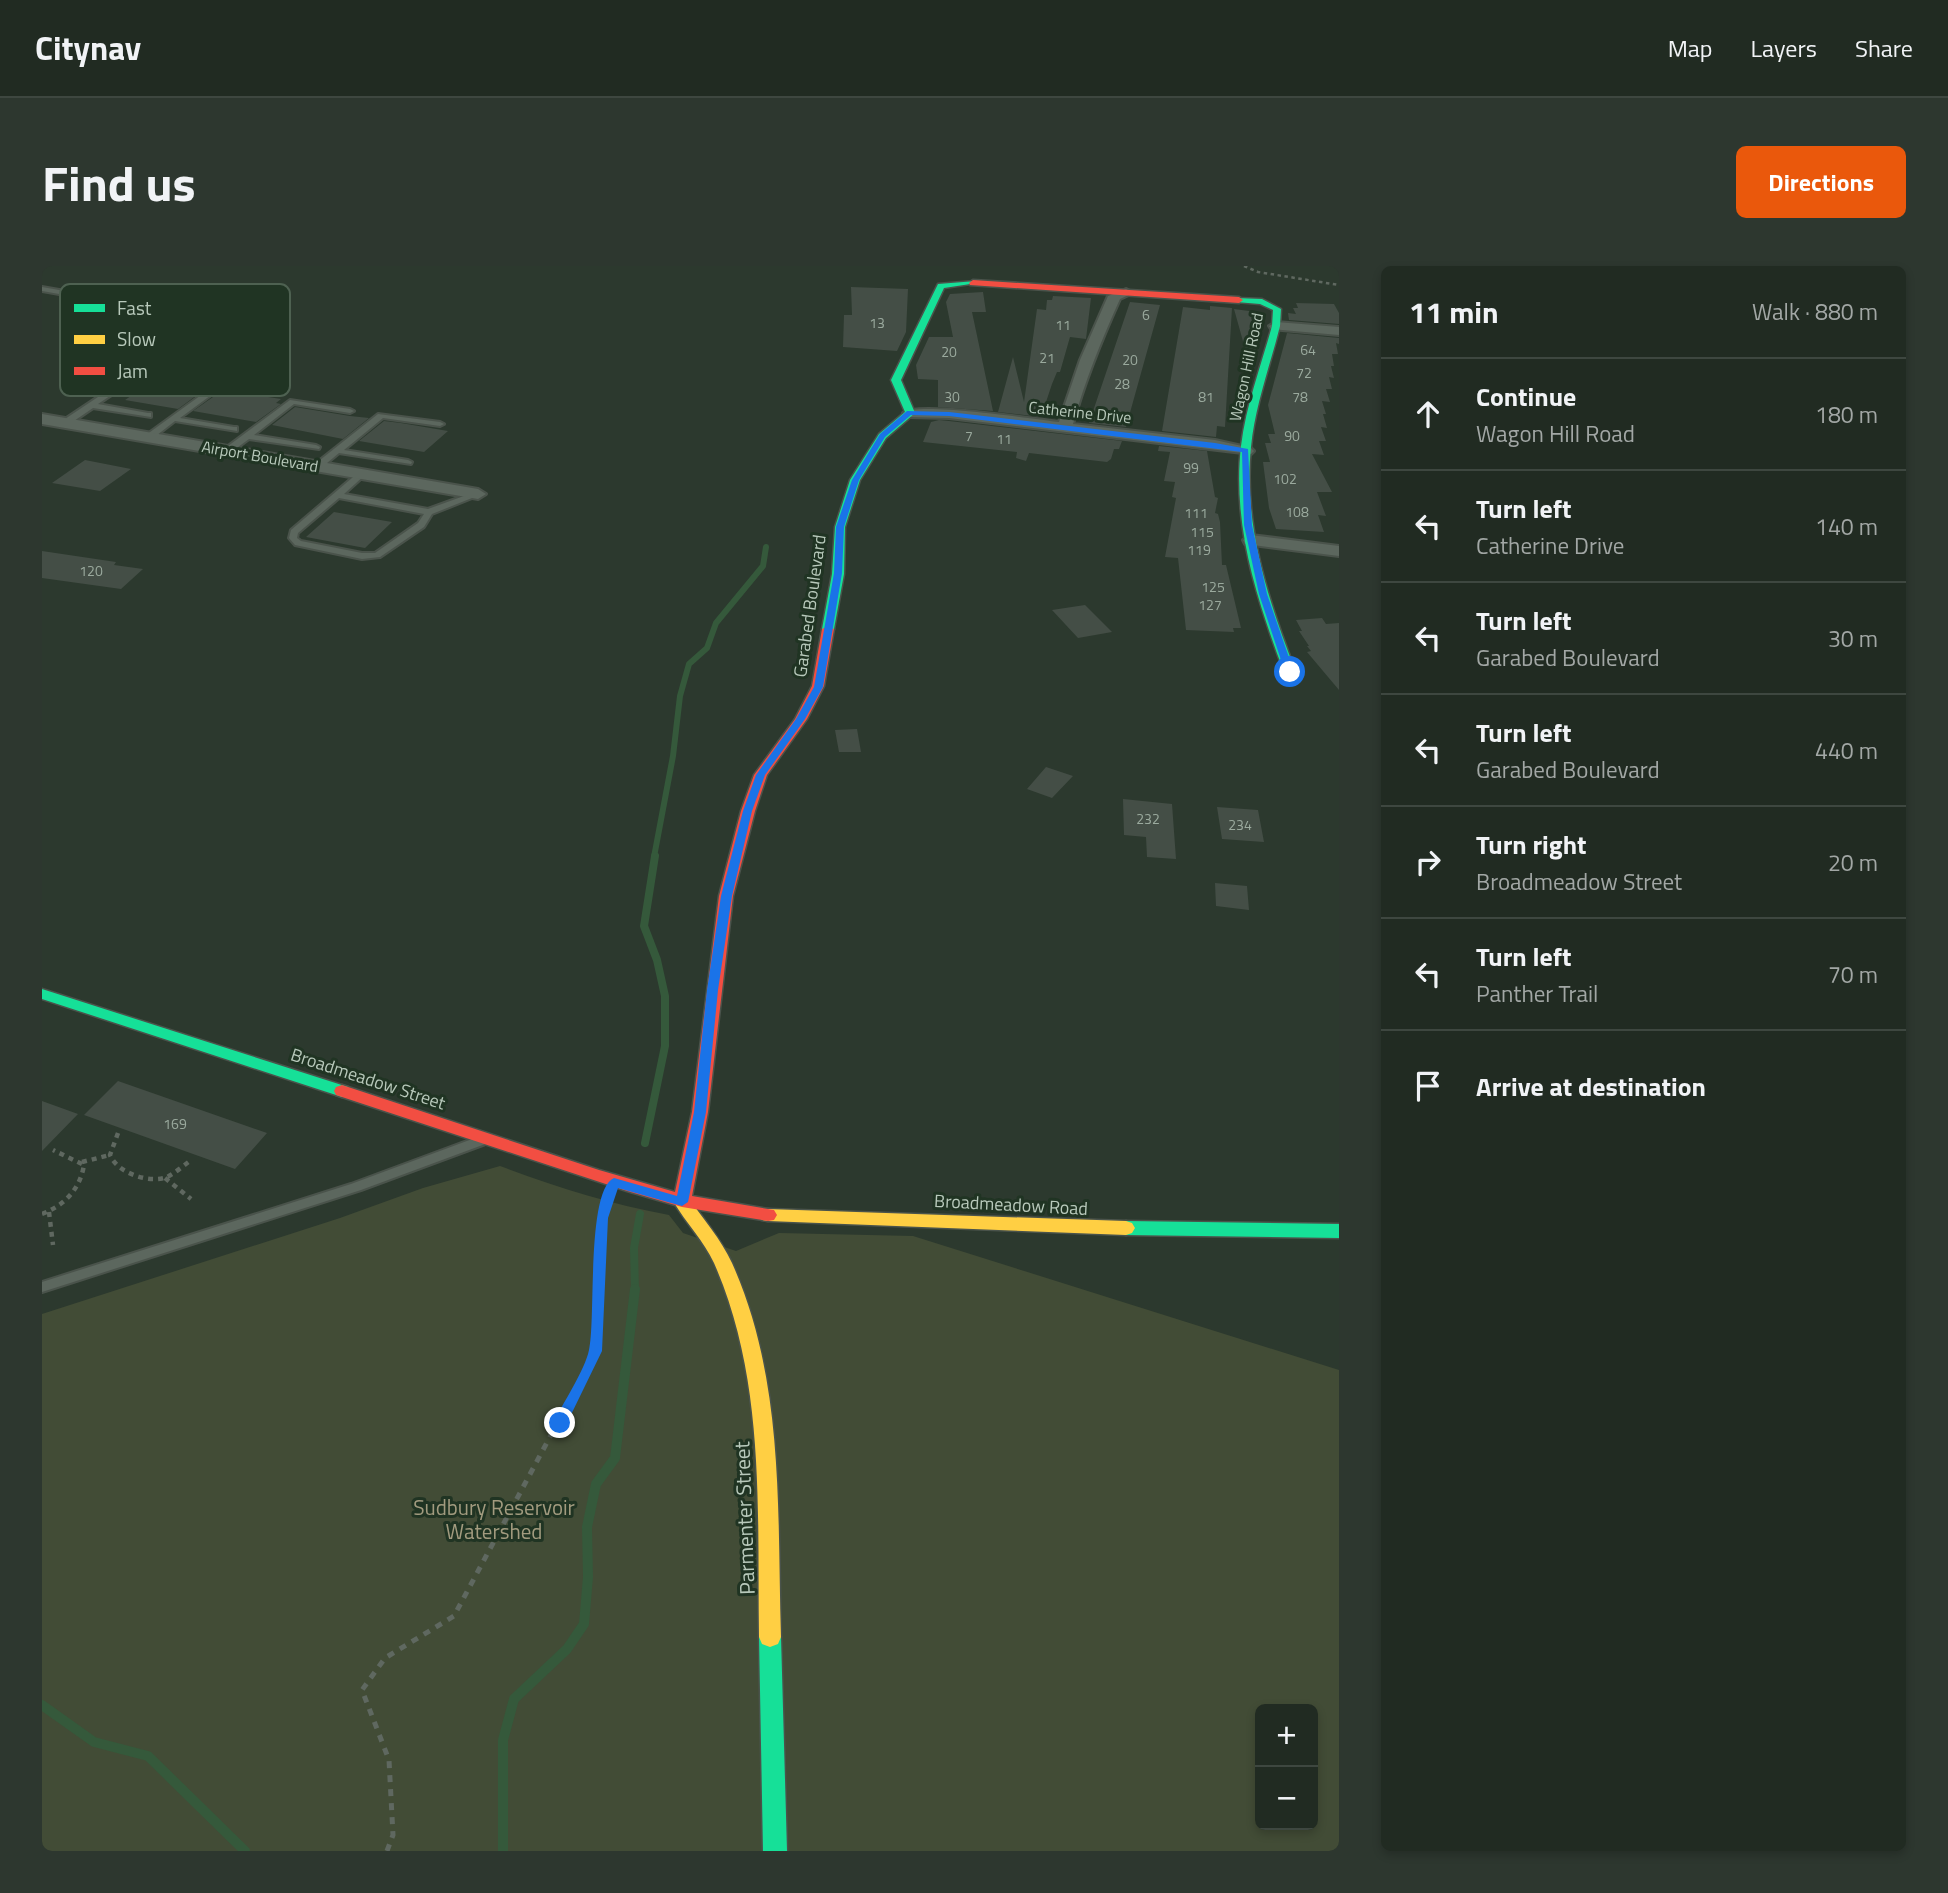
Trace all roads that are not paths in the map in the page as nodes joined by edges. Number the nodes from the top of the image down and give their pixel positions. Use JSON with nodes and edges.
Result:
{"nodes":[{"id":1,"x":42,"y":289,"type":"edge"},
{"id":2,"x":60,"y":292,"type":"edge"},
{"id":3,"x":1126,"y":293,"type":"junction"},
{"id":4,"x":1276,"y":326,"type":"junction"},
{"id":5,"x":1339,"y":331,"type":"edge"},
{"id":6,"x":105,"y":396,"type":"edge"},
{"id":7,"x":206,"y":396,"type":"edge"},
{"id":8,"x":91,"y":405,"type":"junction"},
{"id":9,"x":350,"y":411,"type":"dead end"},
{"id":10,"x":910,"y":413,"type":"junction"},
{"id":11,"x":148,"y":415,"type":"dead end"},
{"id":12,"x":42,"y":419,"type":"edge"},
{"id":13,"x":174,"y":419,"type":"junction"},
{"id":14,"x":65,"y":423,"type":"junction"},
{"id":15,"x":440,"y":424,"type":"dead end"},
{"id":16,"x":1065,"y":427,"type":"junction"},
{"id":17,"x":234,"y":429,"type":"dead end"},
{"id":18,"x":247,"y":436,"type":"junction"},
{"id":19,"x":149,"y":437,"type":"junction"},
{"id":20,"x":316,"y":447,"type":"dead end"},
{"id":21,"x":227,"y":451,"type":"junction"},
{"id":22,"x":338,"y":451,"type":"junction"},
{"id":23,"x":1246,"y":451,"type":"junction"},
{"id":24,"x":408,"y":462,"type":"dead end"},
{"id":25,"x":318,"y":466,"type":"junction"},
{"id":26,"x":362,"y":474,"type":"junction"},
{"id":27,"x":478,"y":494,"type":"joint"},
{"id":28,"x":337,"y":495,"type":"junction"},
{"id":29,"x":429,"y":512,"type":"junction"},
{"id":30,"x":1251,"y":540,"type":"junction"},
{"id":31,"x":1339,"y":551,"type":"edge"},
{"id":32,"x":1290,"y":672,"type":"dead end"},
{"id":33,"x":42,"y":994,"type":"edge"},
{"id":34,"x":487,"y":1138,"type":"junction"},
{"id":35,"x":682,"y":1202,"type":"junction"},
{"id":36,"x":1339,"y":1231,"type":"edge"},
{"id":37,"x":42,"y":1287,"type":"edge"},
{"id":38,"x":775,"y":1851,"type":"edge"}],
"edges":[{"from":1,"to":2,"type":"lane"},
{"from":3,"to":4,"type":"street","name":"Wagon Hill Road"},
{"from":3,"to":10,"type":"street","name":"Wagon Hill Road"},
{"from":3,"to":16,"type":"street"},
{"from":4,"to":5,"type":"street"},
{"from":4,"to":23,"type":"street","name":"Wagon Hill Road"},
{"from":6,"to":8,"type":"lane"},
{"from":7,"to":13,"type":"lane"},
{"from":8,"to":11,"type":"lane"},
{"from":8,"to":14,"type":"lane"},
{"from":9,"to":18,"type":"lane"},
{"from":10,"to":16,"type":"street","name":"Catherine Drive"},
{"from":10,"to":35,"type":"street","name":"Garabed Boulevard"},
{"from":12,"to":14,"type":"street","name":"Airport Boulevard"},
{"from":13,"to":17,"type":"lane"},
{"from":13,"to":19,"type":"lane"},
{"from":14,"to":19,"type":"street","name":"Airport Boulevard"},
{"from":15,"to":22,"type":"lane"},
{"from":16,"to":23,"type":"street","name":"Catherine Drive"},
{"from":18,"to":20,"type":"lane"},
{"from":18,"to":21,"type":"lane"},
{"from":19,"to":21,"type":"street","name":"Airport Boulevard"},
{"from":21,"to":25,"type":"street","name":"Airport Boulevard"},
{"from":22,"to":24,"type":"lane"},
{"from":22,"to":25,"type":"lane"},
{"from":23,"to":30,"type":"street","name":"Wagon Hill Road"},
{"from":25,"to":26,"type":"street","name":"Airport Boulevard"},
{"from":26,"to":27,"type":"street","name":"Airport Boulevard"},
{"from":26,"to":28,"type":"lane"},
{"from":27,"to":29,"type":"lane"},
{"from":28,"to":29,"type":"lane"},
{"from":28,"to":29,"type":"lane"},
{"from":30,"to":31,"type":"street"},
{"from":30,"to":32,"type":"street","name":"Wagon Hill Road"},
{"from":33,"to":34,"type":"street","name":"Broadmeadow Street"},
{"from":34,"to":35,"type":"street","name":"Broadmeadow Street"},
{"from":34,"to":37,"type":"lane"},
{"from":35,"to":36,"type":"street","name":"Broadmeadow Road"},
{"from":35,"to":38,"type":"street","name":"Parmenter Street"}]}
